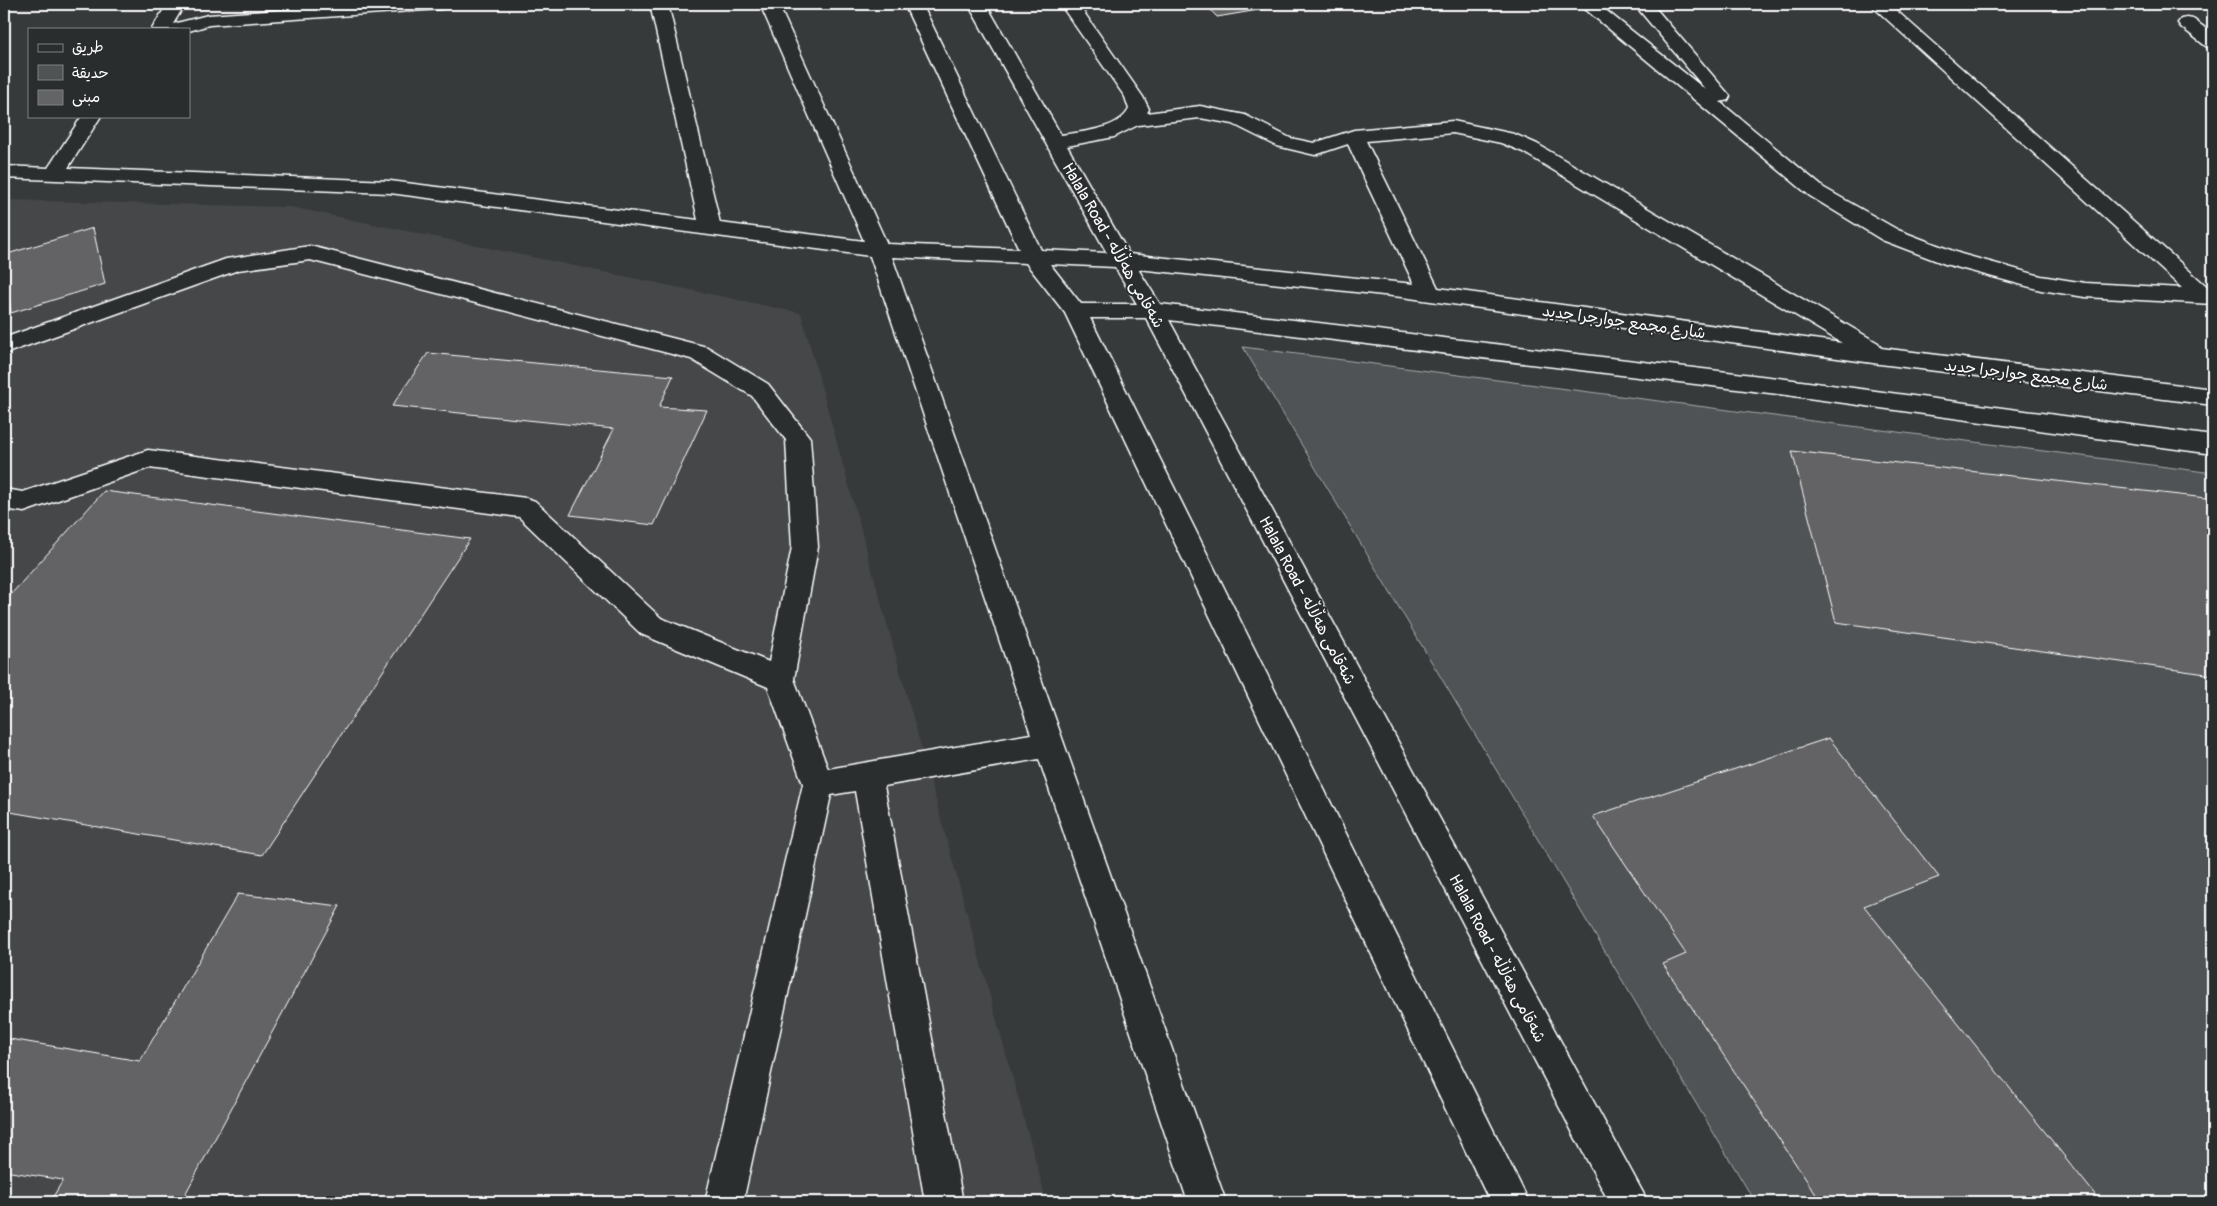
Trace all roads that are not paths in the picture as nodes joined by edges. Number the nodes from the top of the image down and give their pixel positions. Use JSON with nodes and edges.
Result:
{"nodes":[{"id":1,"x":176,"y":4,"type":"edge"},
{"id":2,"x":440,"y":4,"type":"edge"},
{"id":3,"x":659,"y":4,"type":"edge"},
{"id":4,"x":769,"y":4,"type":"edge"},
{"id":5,"x":913,"y":4,"type":"edge"},
{"id":6,"x":977,"y":4,"type":"edge"},
{"id":7,"x":1069,"y":4,"type":"edge"},
{"id":8,"x":1588,"y":4,"type":"edge"},
{"id":9,"x":1643,"y":4,"type":"edge"},
{"id":10,"x":1879,"y":4,"type":"edge"},
{"id":11,"x":2213,"y":19,"type":"edge"},
{"id":12,"x":162,"y":28,"type":"edge"},
{"id":13,"x":179,"y":28,"type":"edge"},
{"id":14,"x":2213,"y":43,"type":"edge"},
{"id":15,"x":91,"y":118,"type":"edge"},
{"id":16,"x":1134,"y":120,"type":"junction"},
{"id":17,"x":1354,"y":136,"type":"junction"},
{"id":18,"x":1056,"y":142,"type":"junction"},
{"id":19,"x":1766,"y":148,"type":"junction"},
{"id":20,"x":4,"y":172,"type":"edge"},
{"id":21,"x":54,"y":174,"type":"junction"},
{"id":22,"x":711,"y":229,"type":"junction"},
{"id":23,"x":879,"y":250,"type":"junction"},
{"id":24,"x":1034,"y":258,"type":"junction"},
{"id":25,"x":1122,"y":260,"type":"junction"},
{"id":26,"x":1429,"y":294,"type":"junction"},
{"id":27,"x":2208,"y":296,"type":"edge"},
{"id":28,"x":1153,"y":310,"type":"junction"},
{"id":29,"x":1075,"y":311,"type":"junction"},
{"id":30,"x":4,"y":346,"type":"edge"},
{"id":31,"x":1880,"y":356,"type":"junction"},
{"id":32,"x":2213,"y":397,"type":"edge"},
{"id":33,"x":2213,"y":445,"type":"edge"},
{"id":34,"x":4,"y":499,"type":"edge"},
{"id":35,"x":780,"y":679,"type":"junction"},
{"id":36,"x":1050,"y":744,"type":"junction"},
{"id":37,"x":867,"y":775,"type":"junction"},
{"id":38,"x":818,"y":784,"type":"junction"},
{"id":39,"x":724,"y":1202,"type":"edge"},
{"id":40,"x":944,"y":1202,"type":"edge"},
{"id":41,"x":1207,"y":1202,"type":"edge"},
{"id":42,"x":1510,"y":1202,"type":"edge"},
{"id":43,"x":1629,"y":1202,"type":"edge"}],
"edges":[{"from":1,"to":12,"type":"street"},
{"from":2,"to":13,"type":"street"},
{"from":3,"to":22,"type":"street"},
{"from":4,"to":23,"type":"street"},
{"from":5,"to":24,"type":"street"},
{"from":6,"to":18,"type":"street","name":"Halala Road - شەقامی هەڵاڵە"},
{"from":7,"to":16,"type":"street"},
{"from":8,"to":19,"type":"street"},
{"from":9,"to":19,"type":"street"},
{"from":10,"to":27,"type":"street"},
{"from":11,"to":14,"type":"street"},
{"from":15,"to":21,"type":"street"},
{"from":16,"to":17,"type":"street"},
{"from":16,"to":18,"type":"street"},
{"from":17,"to":26,"type":"street"},
{"from":17,"to":31,"type":"street"},
{"from":18,"to":25,"type":"street","name":"Halala Road - شەقامی هەڵاڵە"},
{"from":19,"to":27,"type":"street"},
{"from":20,"to":21,"type":"street","name":"شارع مجمع جوارجرا جديد"},
{"from":21,"to":22,"type":"street","name":"شارع مجمع جوارجرا جديد"},
{"from":22,"to":23,"type":"street","name":"شارع مجمع جوارجرا جديد"},
{"from":23,"to":24,"type":"street","name":"شارع مجمع جوارجرا جديد"},
{"from":23,"to":36,"type":"street"},
{"from":24,"to":25,"type":"street","name":"شارع مجمع جوارجرا جديد"},
{"from":24,"to":29,"type":"street"},
{"from":25,"to":26,"type":"street","name":"شارع مجمع جوارجرا جديد"},
{"from":25,"to":28,"type":"street","name":"Halala Road - شەقامی هەڵاڵە"},
{"from":26,"to":31,"type":"street","name":"شارع مجمع جوارجرا جديد"},
{"from":28,"to":29,"type":"street"},
{"from":28,"to":33,"type":"street"},
{"from":28,"to":43,"type":"street","name":"Halala Road - شەقامی هەڵاڵە"},
{"from":29,"to":42,"type":"street"},
{"from":30,"to":35,"type":"street"},
{"from":31,"to":32,"type":"street","name":"شارع مجمع جوارجرا جديد"},
{"from":34,"to":35,"type":"street"},
{"from":35,"to":38,"type":"street"},
{"from":36,"to":37,"type":"street"},
{"from":36,"to":41,"type":"street"},
{"from":37,"to":38,"type":"street"},
{"from":37,"to":40,"type":"street"},
{"from":38,"to":39,"type":"street"}]}
